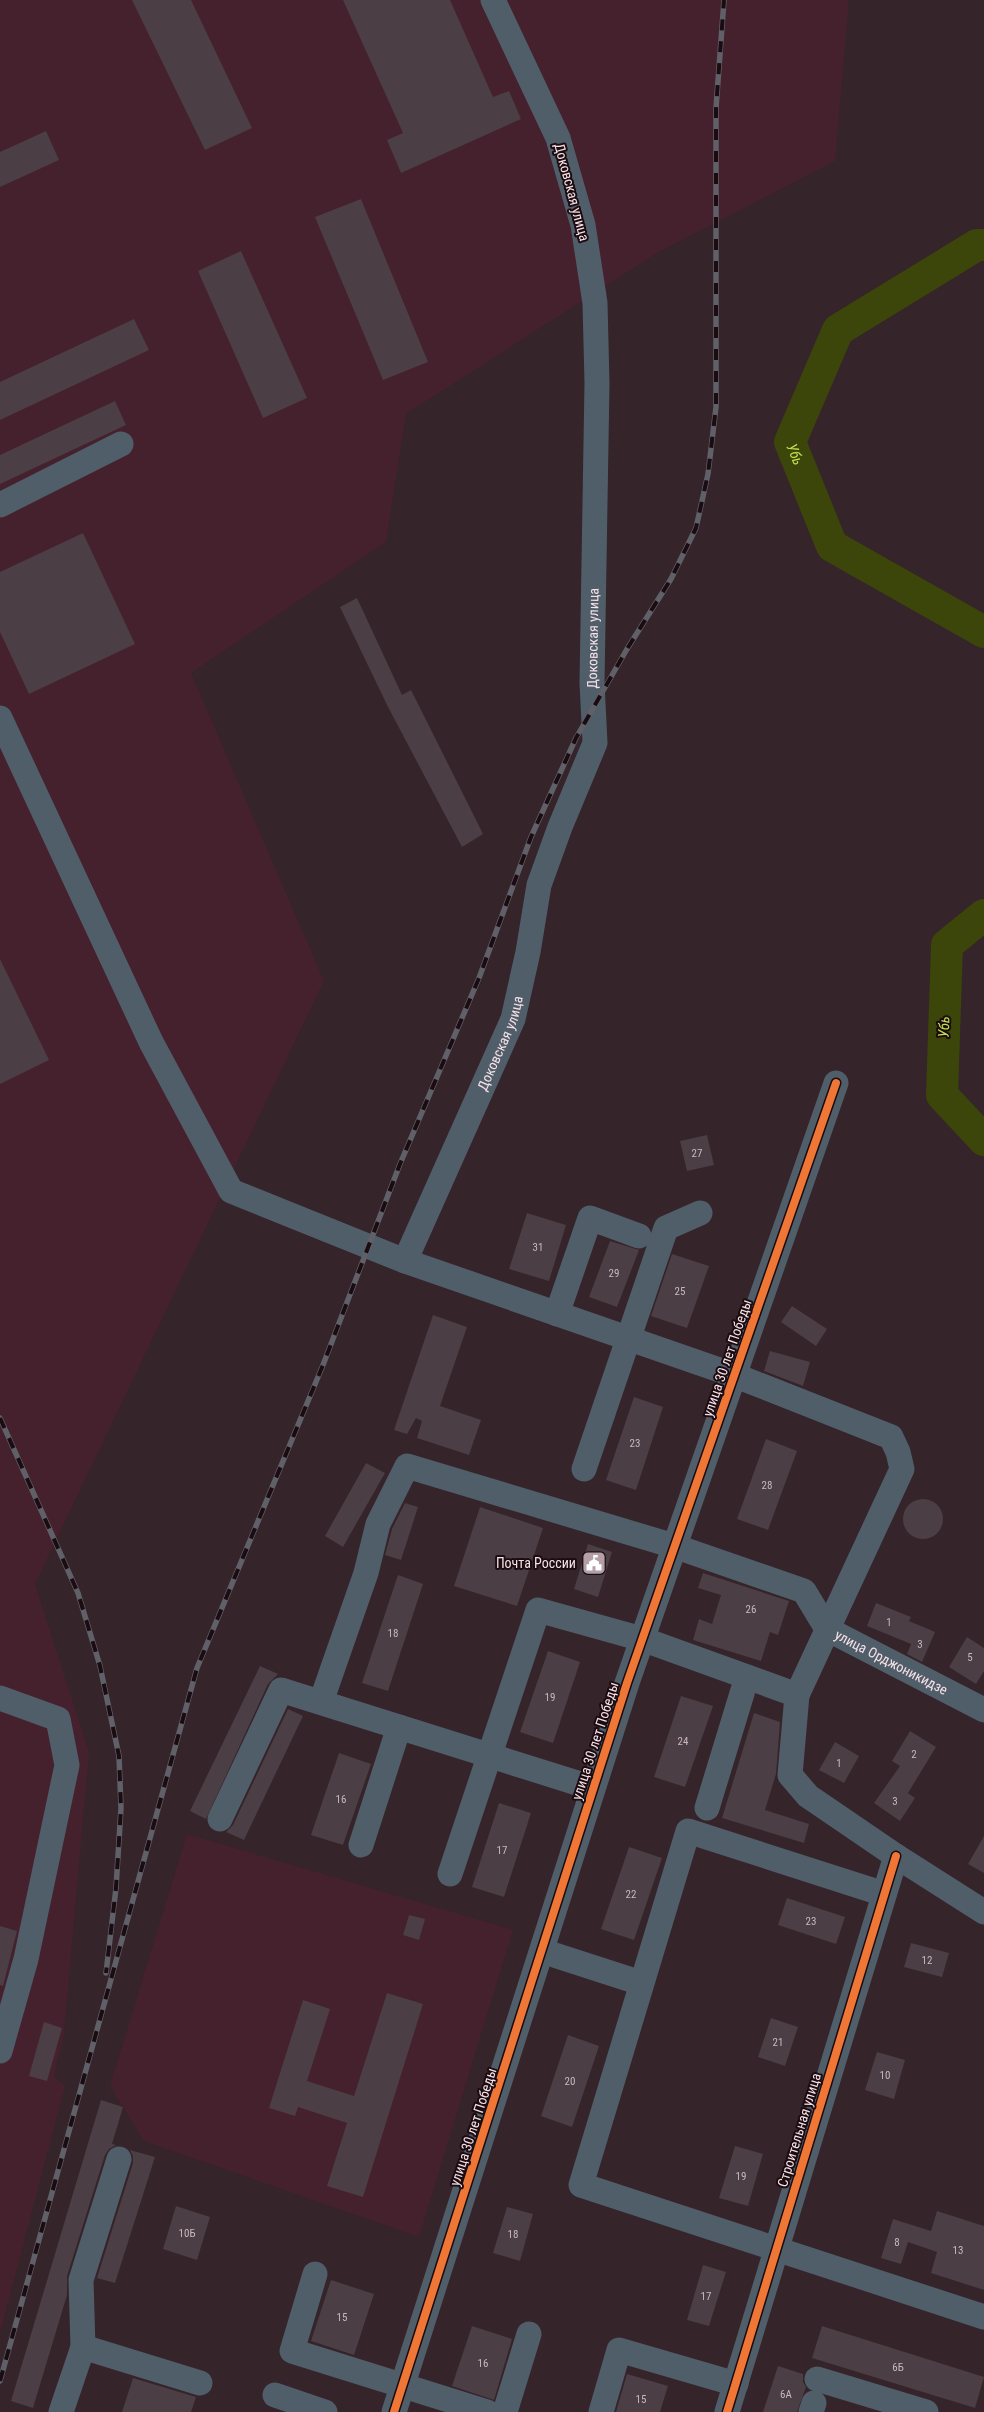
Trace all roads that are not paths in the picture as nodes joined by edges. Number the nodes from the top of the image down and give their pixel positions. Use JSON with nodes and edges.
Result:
{"nodes":[{"id":1,"x":493,"y":0,"type":"edge"},
{"id":2,"x":121,"y":444,"type":"dead end"},
{"id":3,"x":0,"y":505,"type":"edge"},
{"id":4,"x":0,"y":718,"type":"edge"},
{"id":5,"x":836,"y":1083,"type":"dead end"},
{"id":6,"x":700,"y":1213,"type":"dead end"},
{"id":7,"x":639,"y":1236,"type":"dead end"},
{"id":8,"x":405,"y":1261,"type":"junction"},
{"id":9,"x":557,"y":1314,"type":"junction"},
{"id":10,"x":630,"y":1339,"type":"junction"},
{"id":11,"x":734,"y":1375,"type":"junction"},
{"id":12,"x":584,"y":1469,"type":"dead end"},
{"id":13,"x":674,"y":1546,"type":"junction"},
{"id":14,"x":826,"y":1629,"type":"junction"},
{"id":15,"x":642,"y":1639,"type":"junction"},
{"id":16,"x":747,"y":1677,"type":"junction"},
{"id":17,"x":797,"y":1695,"type":"junction"},
{"id":18,"x":0,"y":1698,"type":"edge"},
{"id":19,"x":321,"y":1702,"type":"junction"},
{"id":20,"x":984,"y":1710,"type":"edge"},
{"id":21,"x":399,"y":1727,"type":"junction"},
{"id":22,"x":489,"y":1755,"type":"junction"},
{"id":23,"x":593,"y":1788,"type":"junction"},
{"id":24,"x":707,"y":1808,"type":"dead end"},
{"id":25,"x":220,"y":1819,"type":"dead end"},
{"id":26,"x":361,"y":1846,"type":"dead end"},
{"id":27,"x":896,"y":1856,"type":"junction"},
{"id":28,"x":450,"y":1874,"type":"dead end"},
{"id":29,"x":884,"y":1894,"type":"junction"},
{"id":30,"x":984,"y":1912,"type":"edge"},
{"id":31,"x":542,"y":1951,"type":"junction"},
{"id":32,"x":641,"y":1983,"type":"junction"},
{"id":33,"x":0,"y":2051,"type":"edge"},
{"id":34,"x":119,"y":2159,"type":"dead end"},
{"id":35,"x":776,"y":2250,"type":"junction"},
{"id":36,"x":315,"y":2274,"type":"dead end"},
{"id":37,"x":984,"y":2317,"type":"edge"},
{"id":38,"x":529,"y":2334,"type":"dead end"},
{"id":39,"x":83,"y":2348,"type":"junction"},
{"id":40,"x":200,"y":2383,"type":"dead end"},
{"id":41,"x":736,"y":2384,"type":"junction"},
{"id":42,"x":402,"y":2387,"type":"junction"},
{"id":43,"x":275,"y":2395,"type":"dead end"},
{"id":44,"x":814,"y":2398,"type":"edge"},
{"id":45,"x":61,"y":2412,"type":"edge"},
{"id":46,"x":325,"y":2412,"type":"edge"},
{"id":47,"x":394,"y":2412,"type":"edge"},
{"id":48,"x":487,"y":2412,"type":"edge"},
{"id":49,"x":505,"y":2412,"type":"edge"},
{"id":50,"x":602,"y":2412,"type":"edge"},
{"id":51,"x":727,"y":2412,"type":"edge"},
{"id":52,"x":926,"y":2412,"type":"edge"}],
"edges":[{"from":1,"to":8,"type":"street","name":"Доковская улица"},
{"from":2,"to":3,"type":"street"},
{"from":4,"to":8,"type":"street"},
{"from":5,"to":11,"type":"street","name":"улица 30 лет Победы"},
{"from":6,"to":10,"type":"street"},
{"from":7,"to":9,"type":"street"},
{"from":8,"to":9,"type":"street"},
{"from":9,"to":10,"type":"street"},
{"from":10,"to":11,"type":"street"},
{"from":10,"to":12,"type":"street"},
{"from":11,"to":13,"type":"street","name":"улица 30 лет Победы"},
{"from":11,"to":14,"type":"street"},
{"from":13,"to":14,"type":"street","name":"улица Орджоникидзе"},
{"from":13,"to":15,"type":"street","name":"улица 30 лет Победы"},
{"from":13,"to":19,"type":"street","name":"улица Орджоникидзе"},
{"from":14,"to":17,"type":"street"},
{"from":14,"to":20,"type":"street","name":"улица Орджоникидзе"},
{"from":15,"to":16,"type":"street"},
{"from":15,"to":22,"type":"street"},
{"from":15,"to":23,"type":"street","name":"улица 30 лет Победы"},
{"from":16,"to":17,"type":"street"},
{"from":16,"to":24,"type":"street"},
{"from":17,"to":27,"type":"street"},
{"from":18,"to":33,"type":"street"},
{"from":19,"to":21,"type":"street"},
{"from":19,"to":25,"type":"street"},
{"from":21,"to":22,"type":"street"},
{"from":21,"to":26,"type":"street"},
{"from":22,"to":23,"type":"street"},
{"from":22,"to":28,"type":"street"},
{"from":23,"to":31,"type":"street","name":"улица 30 лет Победы"},
{"from":27,"to":29,"type":"street","name":"Строительная улица"},
{"from":27,"to":30,"type":"street"},
{"from":29,"to":32,"type":"street"},
{"from":29,"to":35,"type":"street","name":"Строительная улица"},
{"from":31,"to":32,"type":"street"},
{"from":31,"to":42,"type":"street","name":"улица 30 лет Победы"},
{"from":32,"to":35,"type":"street"},
{"from":34,"to":39,"type":"street"},
{"from":35,"to":37,"type":"street"},
{"from":35,"to":41,"type":"street","name":"Строительная улица"},
{"from":36,"to":42,"type":"street"},
{"from":38,"to":49,"type":"street"},
{"from":39,"to":40,"type":"street"},
{"from":39,"to":45,"type":"street"},
{"from":41,"to":50,"type":"street"},
{"from":41,"to":51,"type":"street","name":"Строительная улица"},
{"from":42,"to":47,"type":"street","name":"улица 30 лет Победы"},
{"from":42,"to":48,"type":"street"},
{"from":43,"to":46,"type":"street"},
{"from":44,"to":52,"type":"street"}]}
